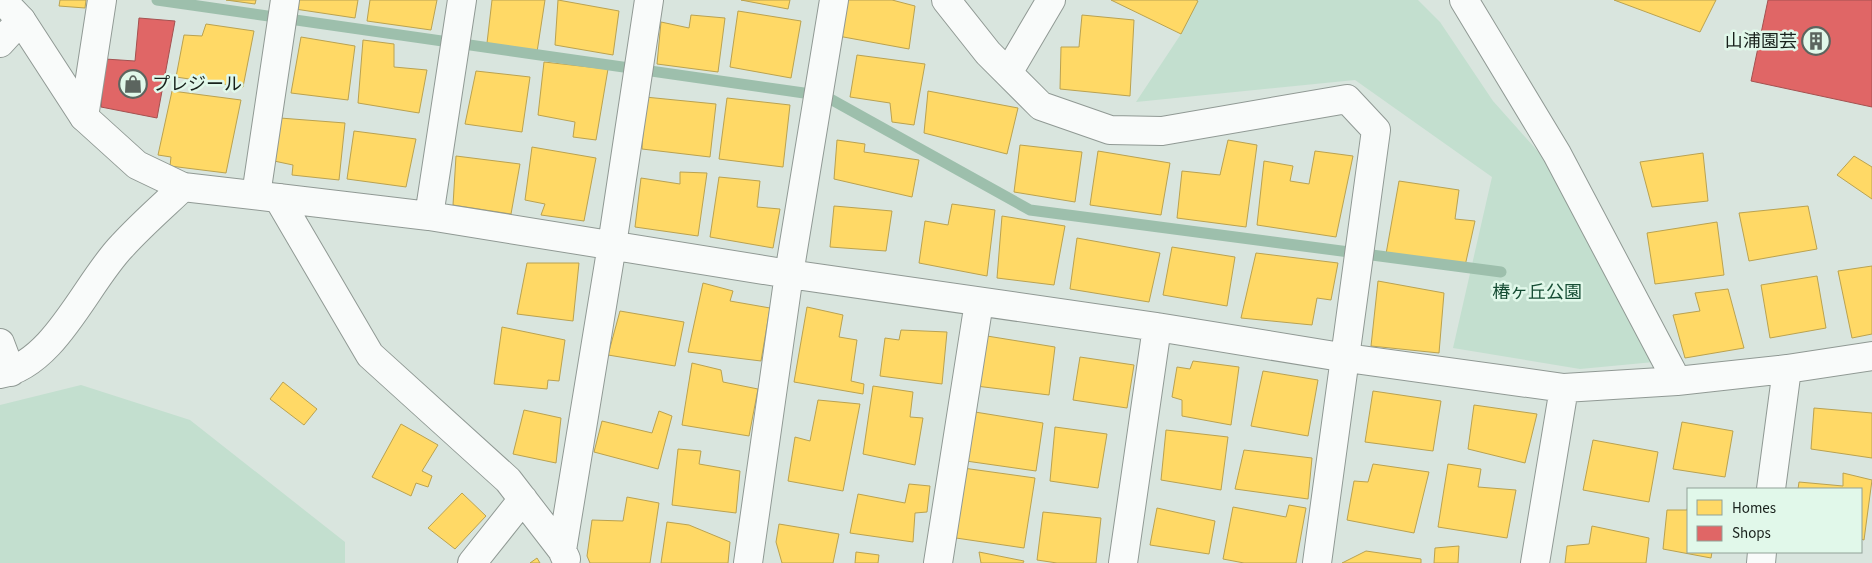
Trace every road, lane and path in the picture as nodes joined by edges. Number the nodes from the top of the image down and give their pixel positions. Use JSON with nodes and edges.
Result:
{"nodes":[{"id":1,"x":2,"y":0,"type":"edge"},
{"id":2,"x":102,"y":0,"type":"edge"},
{"id":3,"x":649,"y":0,"type":"edge"},
{"id":4,"x":834,"y":0,"type":"edge"},
{"id":5,"x":946,"y":0,"type":"edge"},
{"id":6,"x":1051,"y":0,"type":"edge"},
{"id":7,"x":1464,"y":0,"type":"edge"},
{"id":8,"x":284,"y":2,"type":"edge"},
{"id":9,"x":460,"y":12,"type":"edge"},
{"id":10,"x":21,"y":20,"type":"junction"},
{"id":11,"x":0,"y":43,"type":"edge"},
{"id":12,"x":1008,"y":73,"type":"junction"},
{"id":13,"x":84,"y":117,"type":"junction"},
{"id":14,"x":183,"y":187,"type":"junction"},
{"id":15,"x":267,"y":196,"type":"junction"},
{"id":16,"x":428,"y":216,"type":"junction"},
{"id":17,"x":612,"y":245,"type":"junction"},
{"id":18,"x":789,"y":274,"type":"junction"},
{"id":19,"x":979,"y":302,"type":"junction"},
{"id":20,"x":1157,"y":327,"type":"junction"},
{"id":21,"x":0,"y":343,"type":"edge"},
{"id":22,"x":1872,"y":356,"type":"edge"},
{"id":23,"x":1347,"y":358,"type":"junction"},
{"id":24,"x":1787,"y":369,"type":"junction"},
{"id":25,"x":6,"y":373,"type":"edge"},
{"id":26,"x":1677,"y":381,"type":"junction"},
{"id":27,"x":1564,"y":388,"type":"junction"},
{"id":28,"x":1771,"y":488,"type":"edge"},
{"id":29,"x":523,"y":499,"type":"junction"},
{"id":30,"x":565,"y":557,"type":"edge"},
{"id":31,"x":472,"y":563,"type":"edge"},
{"id":32,"x":748,"y":563,"type":"edge"},
{"id":33,"x":938,"y":563,"type":"edge"},
{"id":34,"x":1123,"y":563,"type":"edge"},
{"id":35,"x":1317,"y":563,"type":"edge"},
{"id":36,"x":1535,"y":563,"type":"edge"}],
"edges":[{"from":1,"to":10,"type":"street"},
{"from":2,"to":13,"type":"street"},
{"from":3,"to":17,"type":"street"},
{"from":4,"to":18,"type":"street"},
{"from":5,"to":12,"type":"street"},
{"from":6,"to":12,"type":"street"},
{"from":7,"to":26,"type":"street"},
{"from":8,"to":15,"type":"street"},
{"from":9,"to":16,"type":"street"},
{"from":10,"to":11,"type":"street"},
{"from":10,"to":13,"type":"street"},
{"from":12,"to":23,"type":"street"},
{"from":13,"to":14,"type":"street"},
{"from":14,"to":15,"type":"street"},
{"from":14,"to":25,"type":"street"},
{"from":15,"to":16,"type":"street"},
{"from":15,"to":29,"type":"street"},
{"from":16,"to":17,"type":"street"},
{"from":17,"to":18,"type":"street"},
{"from":17,"to":30,"type":"street"},
{"from":18,"to":19,"type":"street"},
{"from":18,"to":32,"type":"street"},
{"from":19,"to":20,"type":"street"},
{"from":19,"to":33,"type":"street"},
{"from":20,"to":23,"type":"street"},
{"from":20,"to":34,"type":"street"},
{"from":21,"to":25,"type":"street"},
{"from":22,"to":24,"type":"street"},
{"from":23,"to":27,"type":"street"},
{"from":23,"to":35,"type":"street"},
{"from":24,"to":26,"type":"street"},
{"from":24,"to":28,"type":"street"},
{"from":26,"to":27,"type":"street"},
{"from":27,"to":36,"type":"street"},
{"from":29,"to":30,"type":"street"},
{"from":29,"to":31,"type":"street"}]}
